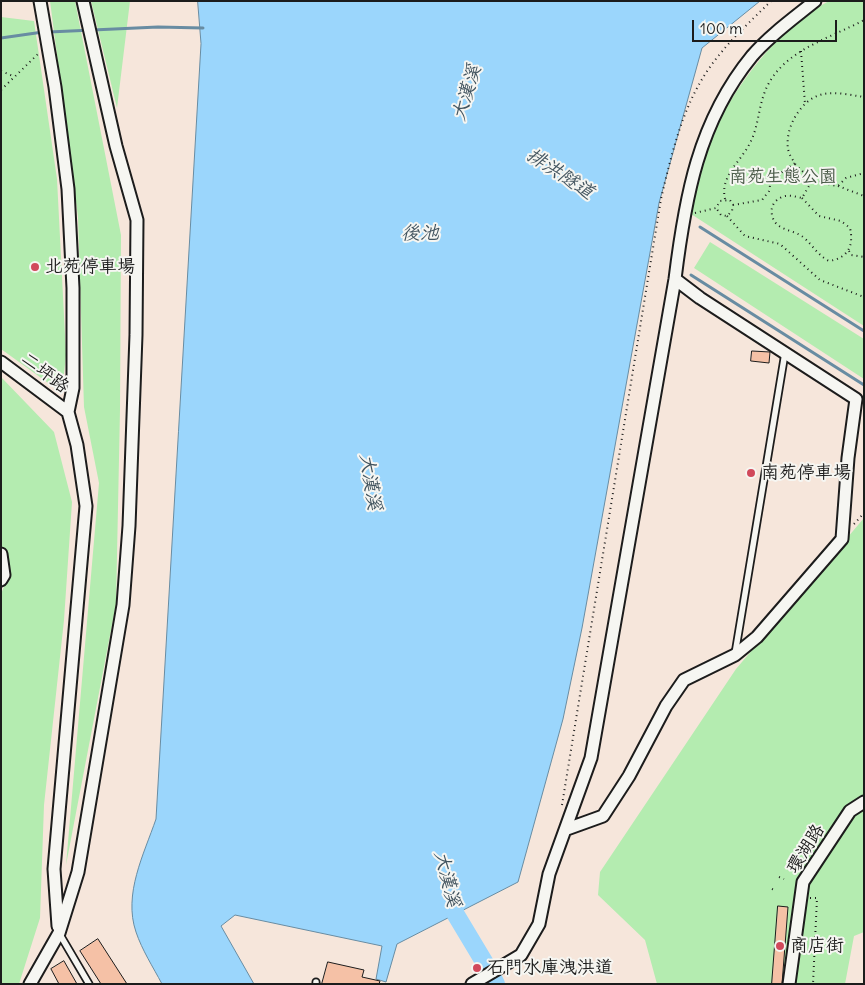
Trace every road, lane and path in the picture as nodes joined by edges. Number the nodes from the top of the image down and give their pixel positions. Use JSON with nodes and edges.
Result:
{"nodes":[{"id":1,"x":40,"y":1,"type":"edge"},
{"id":2,"x":83,"y":1,"type":"edge"},
{"id":3,"x":771,"y":1,"type":"edge"},
{"id":4,"x":815,"y":1,"type":"edge"},
{"id":5,"x":864,"y":20,"type":"edge"},
{"id":6,"x":48,"y":45,"type":"junction"},
{"id":7,"x":801,"y":51,"type":"junction"},
{"id":8,"x":1,"y":71,"type":"edge"},
{"id":9,"x":13,"y":77,"type":"junction"},
{"id":10,"x":1,"y":90,"type":"edge"},
{"id":11,"x":864,"y":97,"type":"edge"},
{"id":12,"x":805,"y":104,"type":"junction"},
{"id":13,"x":795,"y":163,"type":"junction"},
{"id":14,"x":864,"y":172,"type":"edge"},
{"id":15,"x":813,"y":179,"type":"junction"},
{"id":16,"x":838,"y":186,"type":"junction"},
{"id":17,"x":864,"y":196,"type":"edge"},
{"id":18,"x":802,"y":198,"type":"junction"},
{"id":19,"x":725,"y":199,"type":"junction"},
{"id":20,"x":734,"y":205,"type":"junction"},
{"id":21,"x":716,"y":208,"type":"junction"},
{"id":22,"x":683,"y":215,"type":"junction"},
{"id":23,"x":727,"y":216,"type":"junction"},
{"id":24,"x":849,"y":250,"type":"junction"},
{"id":25,"x":864,"y":257,"type":"edge"},
{"id":26,"x":675,"y":279,"type":"junction"},
{"id":27,"x":864,"y":297,"type":"edge"},
{"id":28,"x":786,"y":352,"type":"junction"},
{"id":29,"x":1,"y":362,"type":"edge"},
{"id":30,"x":68,"y":412,"type":"junction"},
{"id":31,"x":1,"y":554,"type":"edge"},
{"id":32,"x":1,"y":580,"type":"edge"},
{"id":33,"x":735,"y":655,"type":"junction"},
{"id":34,"x":864,"y":802,"type":"edge"},
{"id":35,"x":561,"y":813,"type":"dead end"},
{"id":36,"x":567,"y":829,"type":"junction"},
{"id":37,"x":779,"y":876,"type":"dead end"},
{"id":38,"x":784,"y":879,"type":"dead end"},
{"id":39,"x":772,"y":889,"type":"dead end"},
{"id":40,"x":776,"y":891,"type":"dead end"},
{"id":41,"x":800,"y":897,"type":"junction"},
{"id":42,"x":59,"y":933,"type":"junction"},
{"id":43,"x":30,"y":984,"type":"edge"},
{"id":44,"x":89,"y":984,"type":"edge"},
{"id":45,"x":472,"y":984,"type":"edge"},
{"id":46,"x":788,"y":984,"type":"edge"},
{"id":47,"x":813,"y":984,"type":"edge"}],
"edges":[{"from":1,"to":6,"type":"street"},
{"from":2,"to":42,"type":"street"},
{"from":3,"to":35,"type":"path"},
{"from":4,"to":22,"type":"street"},
{"from":5,"to":7,"type":"path"},
{"from":6,"to":9,"type":"path"},
{"from":6,"to":30,"type":"street"},
{"from":7,"to":12,"type":"path"},
{"from":7,"to":19,"type":"path"},
{"from":8,"to":9,"type":"path"},
{"from":9,"to":10,"type":"path"},
{"from":11,"to":12,"type":"path"},
{"from":12,"to":13,"type":"path"},
{"from":13,"to":15,"type":"path"},
{"from":13,"to":20,"type":"path"},
{"from":14,"to":16,"type":"path"},
{"from":15,"to":16,"type":"path"},
{"from":15,"to":18,"type":"path"},
{"from":16,"to":17,"type":"path"},
{"from":18,"to":24,"type":"path"},
{"from":18,"to":24,"type":"path"},
{"from":19,"to":20,"type":"path"},
{"from":19,"to":21,"type":"path"},
{"from":20,"to":23,"type":"path"},
{"from":21,"to":22,"type":"path"},
{"from":21,"to":23,"type":"path"},
{"from":22,"to":26,"type":"street"},
{"from":23,"to":27,"type":"path"},
{"from":24,"to":25,"type":"path"},
{"from":26,"to":28,"type":"street"},
{"from":26,"to":36,"type":"street"},
{"from":28,"to":33,"type":"lane"},
{"from":28,"to":33,"type":"street"},
{"from":29,"to":30,"type":"street","name":"二坪路"},
{"from":30,"to":42,"type":"street"},
{"from":31,"to":32,"type":"street"},
{"from":33,"to":36,"type":"street"},
{"from":34,"to":41,"type":"street","name":"環湖路"},
{"from":36,"to":45,"type":"street"},
{"from":37,"to":38,"type":"path"},
{"from":39,"to":40,"type":"path"},
{"from":41,"to":46,"type":"street","name":"環湖路"},
{"from":41,"to":47,"type":"path"},
{"from":42,"to":43,"type":"street"},
{"from":42,"to":44,"type":"lane"}]}
